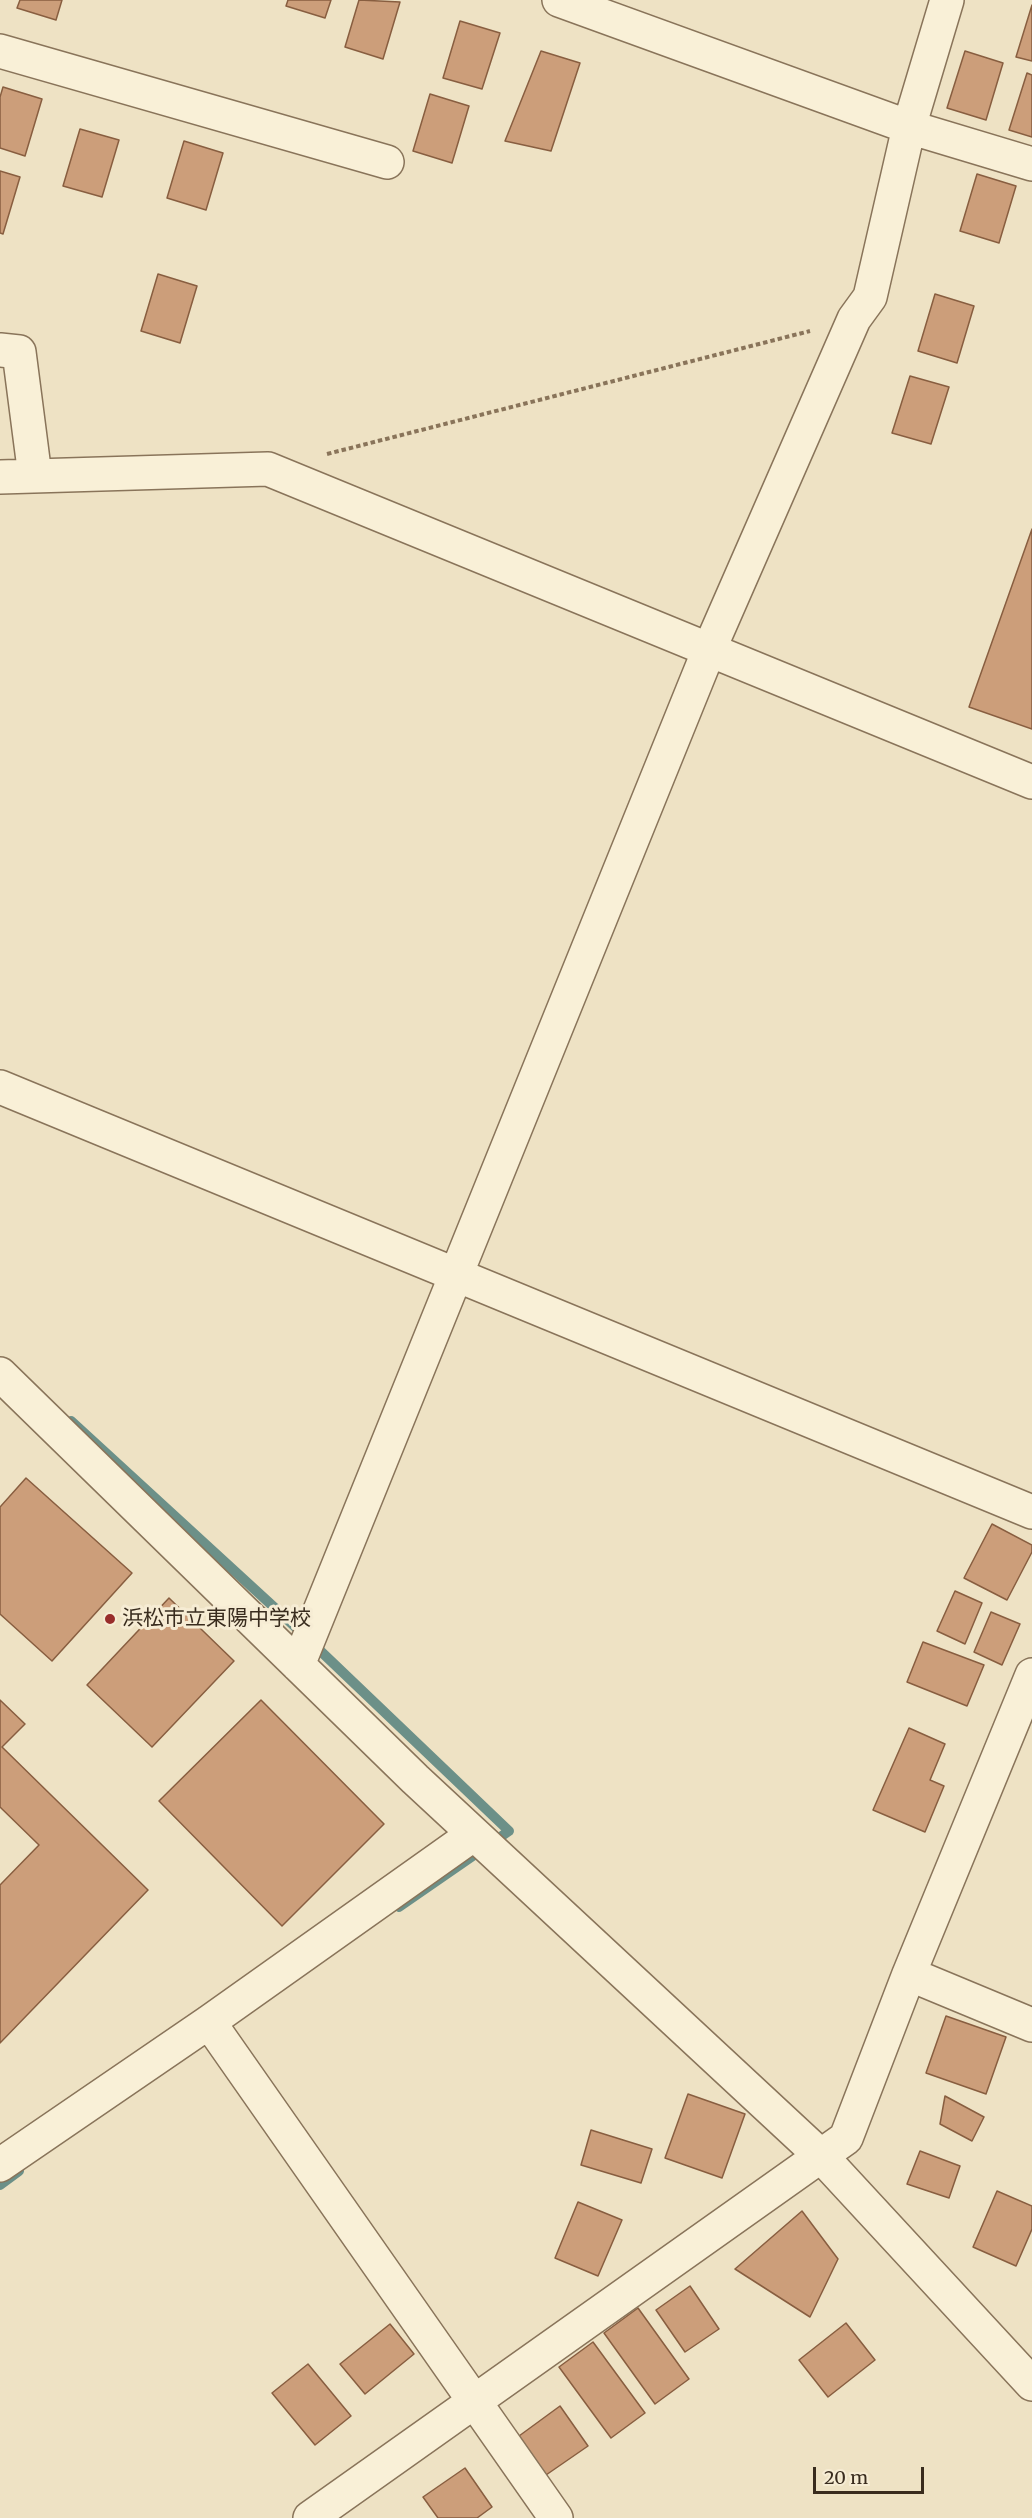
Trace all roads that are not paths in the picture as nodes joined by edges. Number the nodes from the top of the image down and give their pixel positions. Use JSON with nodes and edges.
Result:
{"nodes":[{"id":1,"x":559,"y":0,"type":"edge"},
{"id":2,"x":947,"y":0,"type":"edge"},
{"id":3,"x":0,"y":51,"type":"edge"},
{"id":4,"x":909,"y":127,"type":"junction"},
{"id":5,"x":387,"y":162,"type":"dead end"},
{"id":6,"x":1032,"y":164,"type":"edge"},
{"id":7,"x":0,"y":350,"type":"edge"},
{"id":8,"x":35,"y":476,"type":"junction"},
{"id":9,"x":0,"y":477,"type":"edge"},
{"id":10,"x":709,"y":650,"type":"junction"},
{"id":11,"x":1032,"y":782,"type":"edge"},
{"id":12,"x":0,"y":1087,"type":"edge"},
{"id":13,"x":456,"y":1276,"type":"junction"},
{"id":14,"x":0,"y":1374,"type":"edge"},
{"id":15,"x":1032,"y":1512,"type":"edge"},
{"id":16,"x":298,"y":1665,"type":"junction"},
{"id":17,"x":1032,"y":1675,"type":"edge"},
{"id":18,"x":474,"y":1834,"type":"junction"},
{"id":19,"x":909,"y":1974,"type":"junction"},
{"id":20,"x":209,"y":2022,"type":"junction"},
{"id":21,"x":1032,"y":2025,"type":"edge"},
{"id":22,"x":822,"y":2157,"type":"junction"},
{"id":23,"x":0,"y":2165,"type":"edge"},
{"id":24,"x":1032,"y":2385,"type":"edge"},
{"id":25,"x":473,"y":2401,"type":"junction"},
{"id":26,"x":310,"y":2518,"type":"edge"},
{"id":27,"x":556,"y":2518,"type":"edge"}],
"edges":[{"from":1,"to":4,"type":"street"},
{"from":2,"to":4,"type":"street"},
{"from":3,"to":5,"type":"street"},
{"from":4,"to":6,"type":"street"},
{"from":4,"to":10,"type":"street"},
{"from":7,"to":8,"type":"street"},
{"from":8,"to":9,"type":"street"},
{"from":8,"to":10,"type":"street"},
{"from":10,"to":11,"type":"street"},
{"from":10,"to":13,"type":"street"},
{"from":12,"to":13,"type":"street"},
{"from":13,"to":15,"type":"street"},
{"from":13,"to":16,"type":"street"},
{"from":14,"to":16,"type":"street"},
{"from":16,"to":18,"type":"street"},
{"from":17,"to":19,"type":"street"},
{"from":18,"to":20,"type":"street"},
{"from":18,"to":22,"type":"street"},
{"from":19,"to":21,"type":"street"},
{"from":19,"to":22,"type":"street"},
{"from":20,"to":23,"type":"street"},
{"from":20,"to":25,"type":"street"},
{"from":22,"to":24,"type":"street"},
{"from":22,"to":25,"type":"street"},
{"from":25,"to":26,"type":"street"},
{"from":25,"to":27,"type":"street"}]}
